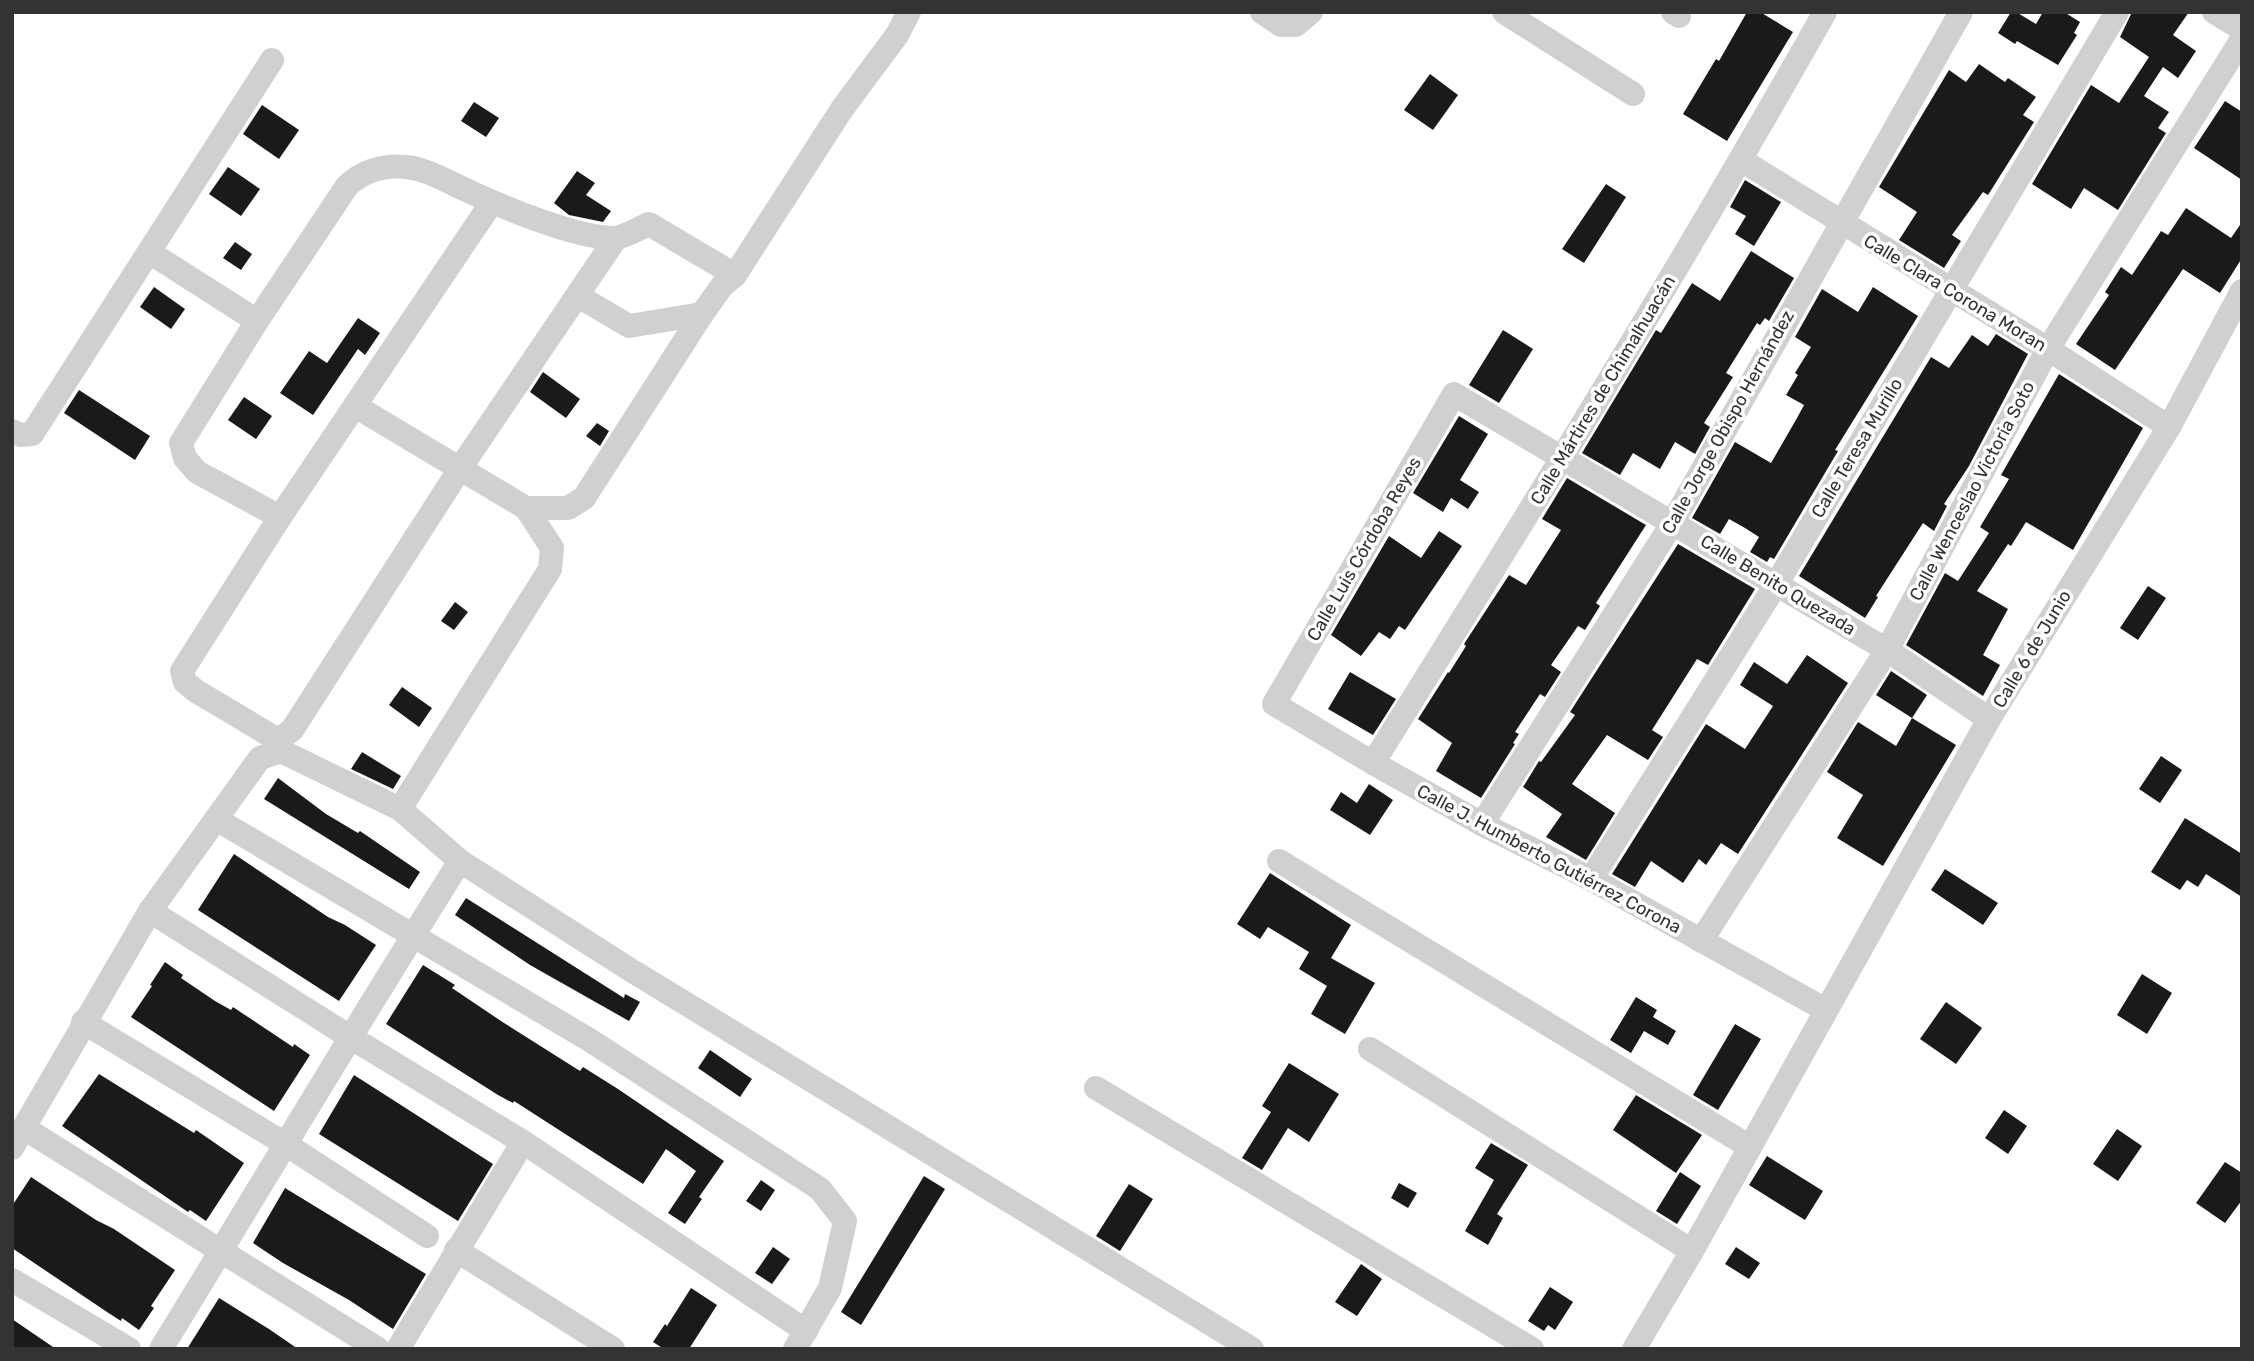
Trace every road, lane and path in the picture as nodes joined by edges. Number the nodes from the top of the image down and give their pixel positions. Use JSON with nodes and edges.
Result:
{"nodes":[{"id":1,"x":909,"y":12,"type":"edge"},
{"id":2,"x":1262,"y":12,"type":"edge"},
{"id":3,"x":1311,"y":12,"type":"edge"},
{"id":4,"x":1504,"y":12,"type":"edge"},
{"id":5,"x":1825,"y":12,"type":"edge"},
{"id":6,"x":1961,"y":12,"type":"edge"},
{"id":7,"x":2117,"y":12,"type":"edge"},
{"id":8,"x":2214,"y":12,"type":"edge"},
{"id":9,"x":2242,"y":29,"type":"edge"},
{"id":10,"x":2242,"y":39,"type":"edge"},
{"id":11,"x":272,"y":60,"type":"dead end"},
{"id":12,"x":1633,"y":93,"type":"dead end"},
{"id":13,"x":1741,"y":160,"type":"junction"},
{"id":14,"x":492,"y":202,"type":"junction"},
{"id":15,"x":1840,"y":223,"type":"junction"},
{"id":16,"x":616,"y":238,"type":"junction"},
{"id":17,"x":149,"y":252,"type":"junction"},
{"id":18,"x":735,"y":275,"type":"junction"},
{"id":19,"x":1952,"y":289,"type":"junction"},
{"id":20,"x":2242,"y":291,"type":"edge"},
{"id":21,"x":578,"y":296,"type":"junction"},
{"id":22,"x":702,"y":314,"type":"junction"},
{"id":23,"x":257,"y":321,"type":"junction"},
{"id":24,"x":2048,"y":349,"type":"junction"},
{"id":25,"x":1454,"y":394,"type":"joint"},
{"id":26,"x":355,"y":405,"type":"junction"},
{"id":27,"x":2169,"y":427,"type":"junction"},
{"id":28,"x":12,"y":431,"type":"edge"},
{"id":29,"x":1564,"y":458,"type":"junction"},
{"id":30,"x":461,"y":467,"type":"junction"},
{"id":31,"x":526,"y":508,"type":"junction"},
{"id":32,"x":280,"y":517,"type":"junction"},
{"id":33,"x":1673,"y":522,"type":"junction"},
{"id":34,"x":1777,"y":583,"type":"junction"},
{"id":35,"x":1887,"y":650,"type":"junction"},
{"id":36,"x":1274,"y":704,"type":"joint"},
{"id":37,"x":1989,"y":719,"type":"junction"},
{"id":38,"x":279,"y":746,"type":"junction"},
{"id":39,"x":1373,"y":763,"type":"junction"},
{"id":40,"x":400,"y":808,"type":"junction"},
{"id":41,"x":216,"y":819,"type":"junction"},
{"id":42,"x":1482,"y":824,"type":"junction"},
{"id":43,"x":460,"y":861,"type":"junction"},
{"id":44,"x":1279,"y":861,"type":"dead end"},
{"id":45,"x":1591,"y":879,"type":"junction"},
{"id":46,"x":150,"y":911,"type":"junction"},
{"id":47,"x":413,"y":936,"type":"junction"},
{"id":48,"x":1700,"y":941,"type":"junction"},
{"id":49,"x":1826,"y":1010,"type":"junction"},
{"id":50,"x":83,"y":1023,"type":"junction"},
{"id":51,"x":349,"y":1037,"type":"junction"},
{"id":52,"x":1370,"y":1049,"type":"dead end"},
{"id":53,"x":1096,"y":1088,"type":"dead end"},
{"id":54,"x":18,"y":1138,"type":"edge"},
{"id":55,"x":523,"y":1142,"type":"junction"},
{"id":56,"x":287,"y":1145,"type":"junction"},
{"id":57,"x":1750,"y":1147,"type":"junction"},
{"id":58,"x":427,"y":1236,"type":"dead end"},
{"id":59,"x":222,"y":1250,"type":"junction"},
{"id":60,"x":456,"y":1250,"type":"junction"},
{"id":61,"x":1692,"y":1251,"type":"junction"},
{"id":62,"x":12,"y":1280,"type":"edge"},
{"id":63,"x":800,"y":1340,"type":"edge"},
{"id":64,"x":129,"y":1349,"type":"edge"},
{"id":65,"x":161,"y":1349,"type":"edge"},
{"id":66,"x":378,"y":1349,"type":"edge"},
{"id":67,"x":398,"y":1349,"type":"edge"},
{"id":68,"x":613,"y":1349,"type":"edge"},
{"id":69,"x":1252,"y":1349,"type":"edge"},
{"id":70,"x":1532,"y":1349,"type":"edge"},
{"id":71,"x":1634,"y":1349,"type":"edge"}],
"edges":[{"from":1,"to":18,"type":"street"},
{"from":2,"to":3,"type":"street"},
{"from":4,"to":12,"type":"street"},
{"from":5,"to":13,"type":"street","name":"Calle Mártires de Chimalhuacán"},
{"from":6,"to":15,"type":"street","name":"Calle Jorge Obispo Hernández"},
{"from":7,"to":19,"type":"street","name":"Calle Teresa Murillo"},
{"from":8,"to":9,"type":"street"},
{"from":10,"to":24,"type":"street","name":"Calle Wenceslao Victoria Soto"},
{"from":11,"to":17,"type":"street"},
{"from":13,"to":15,"type":"street","name":"Calle Clara Corona Moran"},
{"from":13,"to":29,"type":"street","name":"Calle Mártires de Chimalhuacán"},
{"from":14,"to":16,"type":"street"},
{"from":14,"to":23,"type":"street"},
{"from":14,"to":26,"type":"street"},
{"from":15,"to":19,"type":"street","name":"Calle Clara Corona Moran"},
{"from":15,"to":33,"type":"street","name":"Calle Jorge Obispo Hernández"},
{"from":16,"to":18,"type":"street"},
{"from":16,"to":21,"type":"street"},
{"from":17,"to":23,"type":"street"},
{"from":17,"to":28,"type":"street"},
{"from":18,"to":22,"type":"street"},
{"from":19,"to":24,"type":"street","name":"Calle Clara Corona Moran"},
{"from":19,"to":34,"type":"street","name":"Calle Teresa Murillo"},
{"from":20,"to":27,"type":"street","name":"Calle 6 de Junio"},
{"from":21,"to":22,"type":"street"},
{"from":21,"to":30,"type":"street"},
{"from":22,"to":31,"type":"street"},
{"from":23,"to":32,"type":"street"},
{"from":24,"to":27,"type":"street","name":"Calle Clara Corona Moran"},
{"from":24,"to":35,"type":"street","name":"Calle Wenceslao Victoria Soto"},
{"from":25,"to":29,"type":"street","name":"Calle Benito Quezada"},
{"from":25,"to":36,"type":"street","name":"Calle Luis Córdoba Reyes"},
{"from":26,"to":30,"type":"street"},
{"from":26,"to":32,"type":"street"},
{"from":27,"to":37,"type":"street","name":"Calle 6 de Junio"},
{"from":29,"to":33,"type":"street","name":"Calle Benito Quezada"},
{"from":29,"to":39,"type":"street","name":"Calle Mártires de Chimalhuacán"},
{"from":30,"to":31,"type":"street"},
{"from":30,"to":38,"type":"street"},
{"from":31,"to":40,"type":"street"},
{"from":32,"to":38,"type":"street"},
{"from":33,"to":34,"type":"street","name":"Calle Benito Quezada"},
{"from":33,"to":42,"type":"street","name":"Calle Jorge Obispo Hernández"},
{"from":34,"to":35,"type":"street","name":"Calle Benito Quezada"},
{"from":34,"to":45,"type":"street","name":"Calle Teresa Murillo"},
{"from":35,"to":37,"type":"street","name":"Calle Benito Quezada"},
{"from":35,"to":48,"type":"street","name":"Calle Wenceslao Victoria Soto"},
{"from":36,"to":39,"type":"street","name":"Calle J. Humberto Gutiérrez Corona"},
{"from":37,"to":49,"type":"street","name":"Calle 6 de Junio"},
{"from":38,"to":40,"type":"street"},
{"from":38,"to":41,"type":"street"},
{"from":39,"to":42,"type":"street","name":"Calle J. Humberto Gutiérrez Corona"},
{"from":40,"to":43,"type":"street"},
{"from":41,"to":46,"type":"street"},
{"from":41,"to":47,"type":"street"},
{"from":42,"to":45,"type":"street","name":"Calle J. Humberto Gutiérrez Corona"},
{"from":43,"to":47,"type":"street"},
{"from":43,"to":69,"type":"street"},
{"from":44,"to":57,"type":"street"},
{"from":45,"to":48,"type":"street","name":"Calle J. Humberto Gutiérrez Corona"},
{"from":46,"to":50,"type":"street"},
{"from":46,"to":51,"type":"street"},
{"from":47,"to":51,"type":"street"},
{"from":47,"to":63,"type":"street"},
{"from":48,"to":49,"type":"street","name":"Calle J. Humberto Gutiérrez Corona"},
{"from":49,"to":57,"type":"street","name":"Calle 6 de Junio"},
{"from":50,"to":54,"type":"street"},
{"from":50,"to":56,"type":"street"},
{"from":51,"to":55,"type":"street"},
{"from":51,"to":56,"type":"street"},
{"from":52,"to":61,"type":"street"},
{"from":53,"to":70,"type":"street"},
{"from":54,"to":59,"type":"street"},
{"from":55,"to":60,"type":"street"},
{"from":55,"to":63,"type":"street"},
{"from":56,"to":58,"type":"street"},
{"from":56,"to":59,"type":"street"},
{"from":57,"to":61,"type":"street","name":"Calle 6 de Junio"},
{"from":59,"to":65,"type":"street"},
{"from":59,"to":66,"type":"street"},
{"from":60,"to":67,"type":"street"},
{"from":60,"to":68,"type":"street"},
{"from":61,"to":71,"type":"street","name":"Calle 6 de Junio"},
{"from":62,"to":64,"type":"street"}]}
